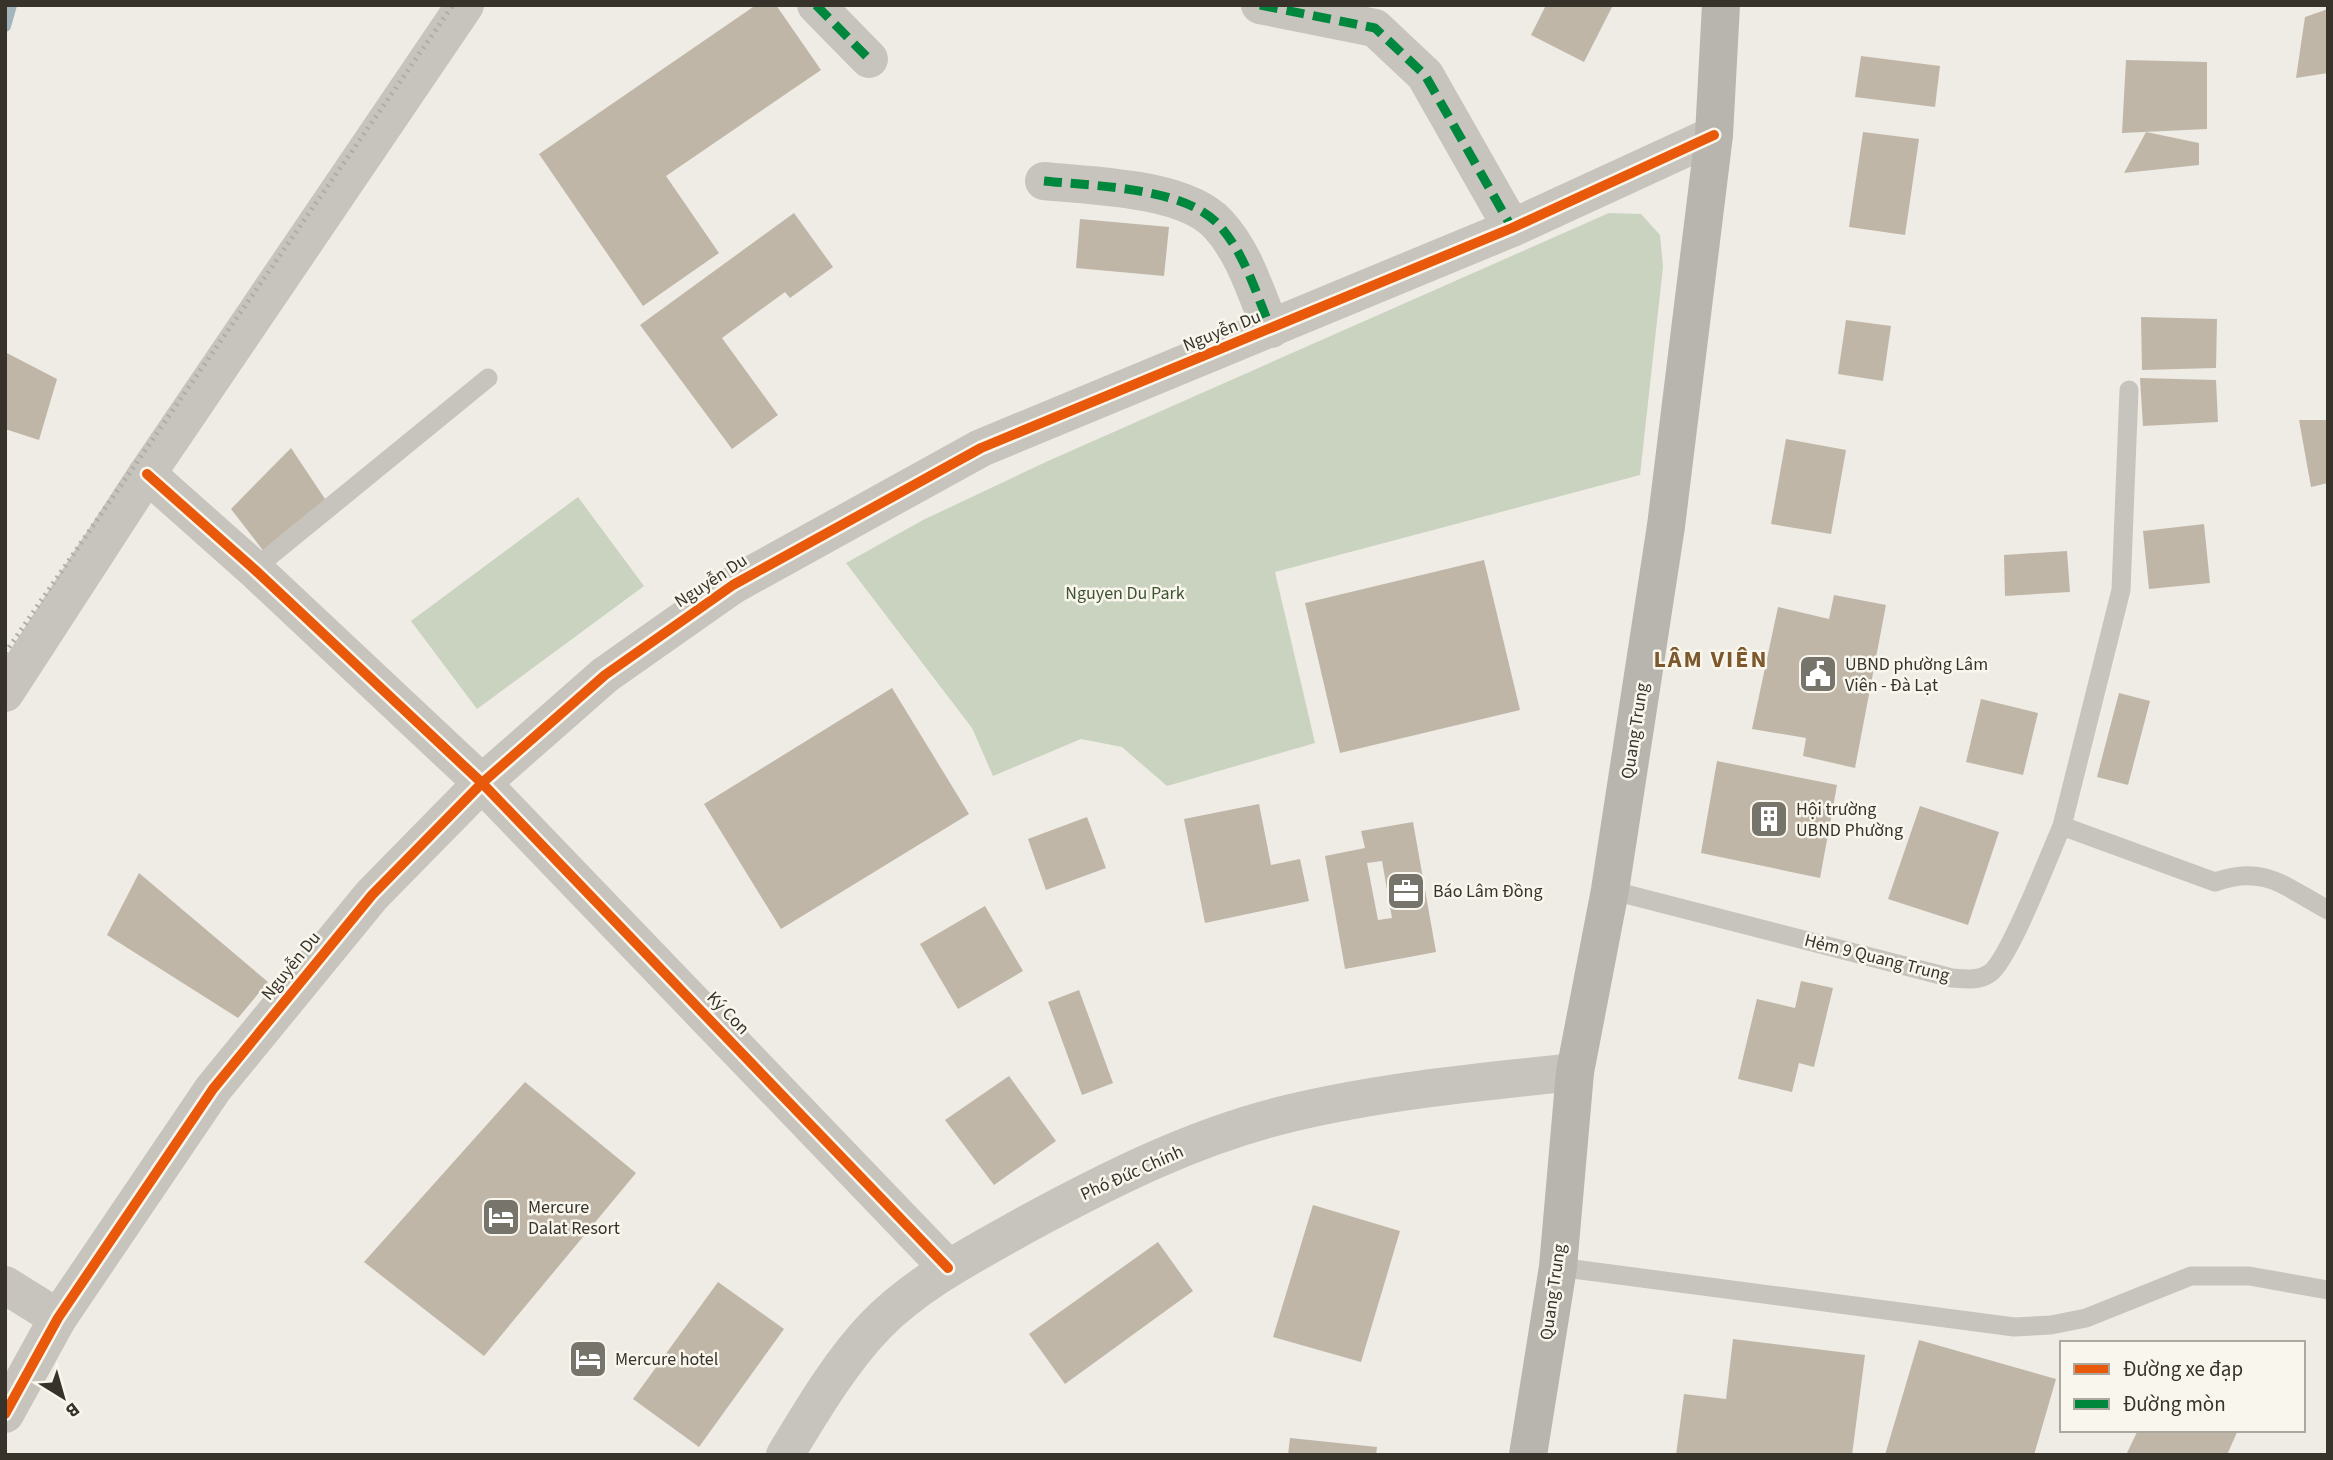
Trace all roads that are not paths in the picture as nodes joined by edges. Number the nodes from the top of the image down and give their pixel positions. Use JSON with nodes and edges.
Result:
{"nodes":[{"id":1,"x":465,"y":5,"type":"edge"},
{"id":2,"x":816,"y":5,"type":"edge"},
{"id":3,"x":1260,"y":5,"type":"edge"},
{"id":4,"x":1721,"y":5,"type":"edge"},
{"id":5,"x":869,"y":59,"type":"dead end"},
{"id":6,"x":1714,"y":135,"type":"junction"},
{"id":7,"x":1044,"y":181,"type":"dead end"},
{"id":8,"x":1512,"y":228,"type":"junction"},
{"id":9,"x":1271,"y":329,"type":"junction"},
{"id":10,"x":488,"y":378,"type":"dead end"},
{"id":11,"x":2129,"y":390,"type":"dead end"},
{"id":12,"x":147,"y":474,"type":"junction"},
{"id":13,"x":254,"y":569,"type":"junction"},
{"id":14,"x":5,"y":693,"type":"edge"},
{"id":15,"x":482,"y":783,"type":"junction"},
{"id":16,"x":2062,"y":826,"type":"junction"},
{"id":17,"x":1611,"y":890,"type":"junction"},
{"id":18,"x":2328,"y":910,"type":"edge"},
{"id":19,"x":1575,"y":1072,"type":"junction"},
{"id":20,"x":1558,"y":1267,"type":"junction"},
{"id":21,"x":948,"y":1268,"type":"junction"},
{"id":22,"x":5,"y":1285,"type":"edge"},
{"id":23,"x":2328,"y":1290,"type":"edge"},
{"id":24,"x":58,"y":1318,"type":"junction"},
{"id":25,"x":5,"y":1414,"type":"edge"},
{"id":26,"x":785,"y":1455,"type":"edge"},
{"id":27,"x":1528,"y":1455,"type":"edge"}],
"edges":[{"from":1,"to":12,"type":"street"},
{"from":2,"to":5,"type":"street"},
{"from":3,"to":8,"type":"street"},
{"from":4,"to":6,"type":"main road","name":"Quang Trung"},
{"from":6,"to":8,"type":"street","name":"Nguyễn Du"},
{"from":6,"to":17,"type":"main road","name":"Quang Trung"},
{"from":7,"to":9,"type":"street"},
{"from":8,"to":9,"type":"street","name":"Nguyễn Du"},
{"from":9,"to":15,"type":"street","name":"Nguyễn Du"},
{"from":10,"to":13,"type":"lane"},
{"from":11,"to":16,"type":"lane","name":"Hẻm 9 Quang Trung"},
{"from":12,"to":13,"type":"street","name":"Ký Con"},
{"from":12,"to":14,"type":"street"},
{"from":13,"to":15,"type":"street","name":"Ký Con"},
{"from":15,"to":21,"type":"street","name":"Ký Con"},
{"from":15,"to":24,"type":"street","name":"Nguyễn Du"},
{"from":16,"to":17,"type":"lane","name":"Hẻm 9 Quang Trung"},
{"from":16,"to":18,"type":"lane"},
{"from":17,"to":19,"type":"main road","name":"Quang Trung"},
{"from":19,"to":20,"type":"main road","name":"Quang Trung"},
{"from":19,"to":21,"type":"street","name":"Phó Đức Chính"},
{"from":20,"to":23,"type":"lane"},
{"from":20,"to":27,"type":"main road","name":"Quang Trung"},
{"from":21,"to":26,"type":"street","name":"Phó Đức Chính"},
{"from":22,"to":24,"type":"street"},
{"from":24,"to":25,"type":"street","name":"Nguyễn Du"}]}
